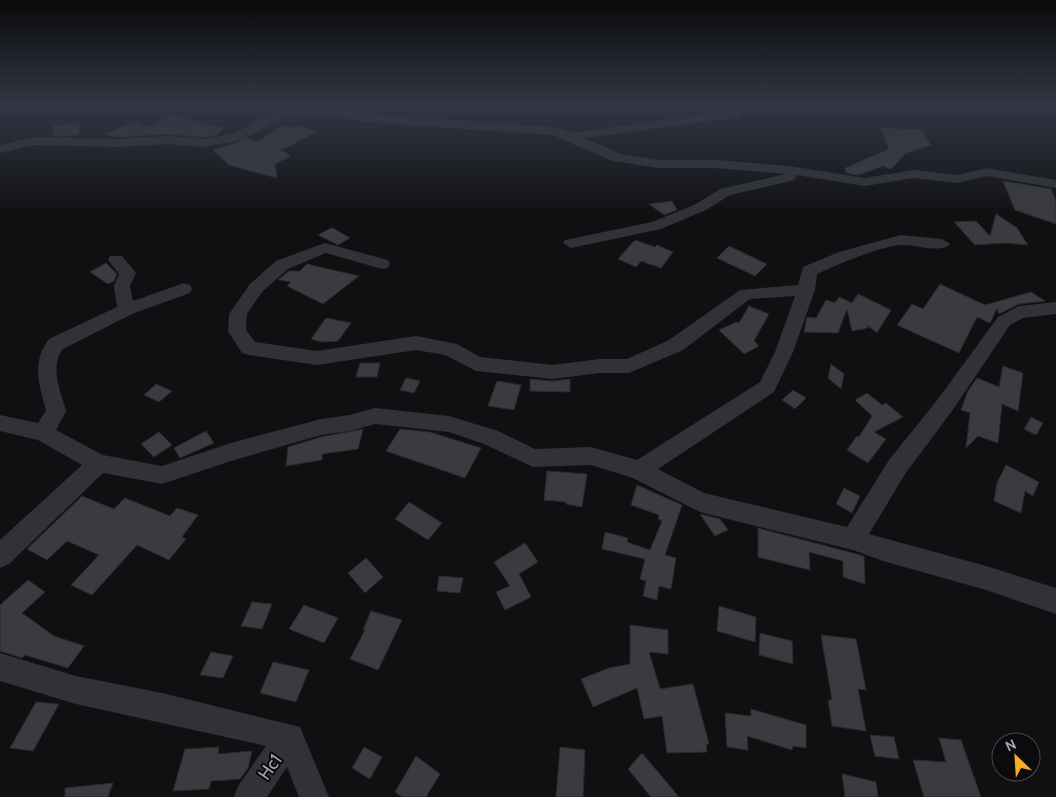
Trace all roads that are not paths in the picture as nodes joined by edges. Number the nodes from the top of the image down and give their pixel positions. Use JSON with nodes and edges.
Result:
{"nodes":[{"id":1,"x":29,"y":142,"type":"edge"},
{"id":2,"x":84,"y":142,"type":"edge"},
{"id":3,"x":131,"y":142,"type":"edge"},
{"id":4,"x":194,"y":142,"type":"edge"},
{"id":5,"x":208,"y":142,"type":"edge"},
{"id":6,"x":582,"y":142,"type":"edge"},
{"id":7,"x":0,"y":149,"type":"edge"},
{"id":8,"x":824,"y":166,"type":"dead end"},
{"id":9,"x":805,"y":174,"type":"junction"},
{"id":10,"x":1056,"y":184,"type":"edge"},
{"id":11,"x":571,"y":243,"type":"dead end"},
{"id":12,"x":942,"y":244,"type":"dead end"},
{"id":13,"x":116,"y":260,"type":"dead end"},
{"id":14,"x":382,"y":264,"type":"dead end"},
{"id":15,"x":184,"y":289,"type":"dead end"},
{"id":16,"x":806,"y":290,"type":"junction"},
{"id":17,"x":1056,"y":308,"type":"edge"},
{"id":18,"x":126,"y":310,"type":"junction"},
{"id":19,"x":0,"y":423,"type":"edge"},
{"id":20,"x":43,"y":432,"type":"junction"},
{"id":21,"x":98,"y":463,"type":"junction"},
{"id":22,"x":639,"y":470,"type":"junction"},
{"id":23,"x":853,"y":539,"type":"junction"},
{"id":24,"x":0,"y":556,"type":"edge"},
{"id":25,"x":1056,"y":601,"type":"edge"},
{"id":26,"x":0,"y":667,"type":"edge"},
{"id":27,"x":290,"y":738,"type":"junction"},
{"id":28,"x":249,"y":797,"type":"edge"},
{"id":29,"x":314,"y":797,"type":"edge"}],
"edges":[{"from":1,"to":7,"type":"street"},
{"from":2,"to":3,"type":"street"},
{"from":4,"to":5,"type":"street"},
{"from":6,"to":9,"type":"street"},
{"from":8,"to":9,"type":"street"},
{"from":9,"to":10,"type":"street"},
{"from":9,"to":11,"type":"street"},
{"from":12,"to":16,"type":"street"},
{"from":13,"to":18,"type":"street"},
{"from":14,"to":16,"type":"street"},
{"from":15,"to":18,"type":"street"},
{"from":16,"to":22,"type":"street"},
{"from":17,"to":23,"type":"street"},
{"from":18,"to":20,"type":"street"},
{"from":19,"to":20,"type":"street"},
{"from":20,"to":21,"type":"street"},
{"from":21,"to":22,"type":"street"},
{"from":21,"to":24,"type":"street"},
{"from":22,"to":23,"type":"street"},
{"from":23,"to":25,"type":"street"},
{"from":26,"to":27,"type":"street"},
{"from":27,"to":28,"type":"street","name":"Hc1"},
{"from":27,"to":29,"type":"street"}]}
